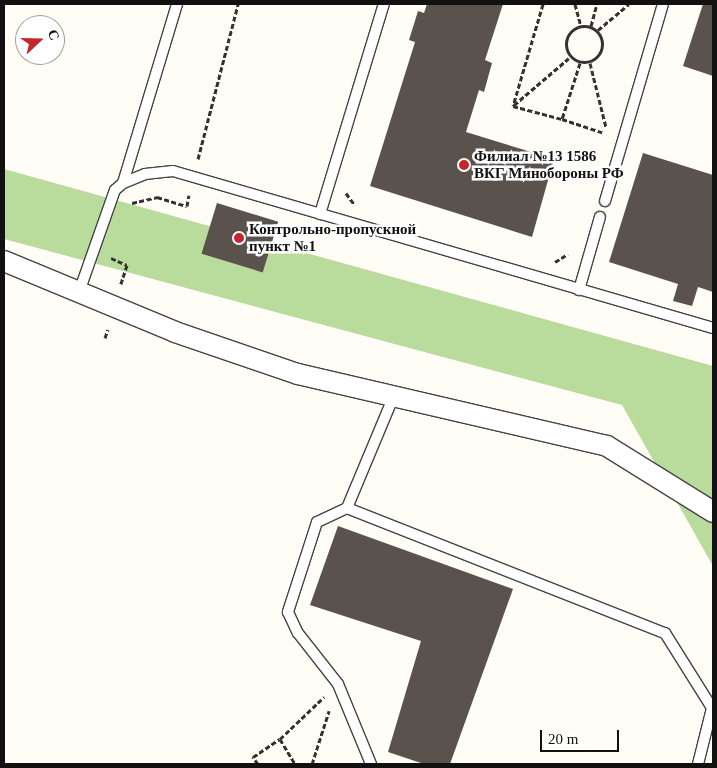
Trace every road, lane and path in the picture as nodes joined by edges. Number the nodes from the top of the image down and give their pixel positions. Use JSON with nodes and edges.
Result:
{"nodes":[{"id":1,"x":178,"y":4,"type":"edge"},
{"id":2,"x":384,"y":4,"type":"edge"},
{"id":3,"x":543,"y":4,"type":"edge"},
{"id":4,"x":575,"y":4,"type":"edge"},
{"id":5,"x":598,"y":4,"type":"edge"},
{"id":6,"x":629,"y":4,"type":"edge"},
{"id":7,"x":663,"y":4,"type":"edge"},
{"id":8,"x":581,"y":26,"type":"junction"},
{"id":9,"x":591,"y":26,"type":"junction"},
{"id":10,"x":598,"y":30,"type":"junction"},
{"id":11,"x":569,"y":58,"type":"junction"},
{"id":12,"x":580,"y":63,"type":"junction"},
{"id":13,"x":590,"y":63,"type":"junction"},
{"id":14,"x":514,"y":106,"type":"junction"},
{"id":15,"x":562,"y":119,"type":"junction"},
{"id":16,"x":606,"y":127,"type":"dead end"},
{"id":17,"x":604,"y":133,"type":"dead end"},
{"id":18,"x":123,"y":183,"type":"junction"},
{"id":19,"x":344,"y":190,"type":"dead end"},
{"id":20,"x":605,"y":201,"type":"dead end"},
{"id":21,"x":356,"y":207,"type":"dead end"},
{"id":22,"x":320,"y":214,"type":"junction"},
{"id":23,"x":600,"y":217,"type":"dead end"},
{"id":24,"x":570,"y":248,"type":"dead end"},
{"id":25,"x":4,"y":262,"type":"edge"},
{"id":26,"x":550,"y":265,"type":"dead end"},
{"id":27,"x":580,"y":290,"type":"junction"},
{"id":28,"x":79,"y":292,"type":"junction"},
{"id":29,"x":713,"y":328,"type":"edge"},
{"id":30,"x":393,"y":398,"type":"junction"},
{"id":31,"x":347,"y":508,"type":"junction"},
{"id":32,"x":713,"y":512,"type":"edge"},
{"id":33,"x":338,"y":684,"type":"junction"},
{"id":34,"x":280,"y":739,"type":"junction"},
{"id":35,"x":258,"y":764,"type":"edge"},
{"id":36,"x":295,"y":764,"type":"edge"},
{"id":37,"x":312,"y":764,"type":"edge"},
{"id":38,"x":371,"y":764,"type":"edge"},
{"id":39,"x":698,"y":764,"type":"edge"}],
"edges":[{"from":1,"to":18,"type":"lane"},
{"from":2,"to":22,"type":"lane"},
{"from":3,"to":14,"type":"path"},
{"from":4,"to":8,"type":"path"},
{"from":5,"to":9,"type":"path"},
{"from":6,"to":10,"type":"path"},
{"from":7,"to":20,"type":"lane"},
{"from":8,"to":9,"type":"path"},
{"from":8,"to":11,"type":"path"},
{"from":9,"to":10,"type":"path"},
{"from":10,"to":13,"type":"path"},
{"from":11,"to":12,"type":"path"},
{"from":11,"to":14,"type":"path"},
{"from":12,"to":13,"type":"path"},
{"from":12,"to":15,"type":"path"},
{"from":13,"to":16,"type":"path"},
{"from":14,"to":15,"type":"path"},
{"from":15,"to":17,"type":"path"},
{"from":18,"to":22,"type":"lane"},
{"from":18,"to":28,"type":"lane"},
{"from":19,"to":21,"type":"path"},
{"from":22,"to":27,"type":"lane"},
{"from":23,"to":27,"type":"lane"},
{"from":24,"to":26,"type":"path"},
{"from":25,"to":28,"type":"street"},
{"from":27,"to":29,"type":"lane"},
{"from":28,"to":30,"type":"street"},
{"from":30,"to":31,"type":"lane"},
{"from":30,"to":32,"type":"street"},
{"from":31,"to":33,"type":"lane"},
{"from":31,"to":39,"type":"lane"},
{"from":33,"to":34,"type":"path"},
{"from":33,"to":37,"type":"path"},
{"from":33,"to":38,"type":"lane"},
{"from":34,"to":35,"type":"path"},
{"from":34,"to":36,"type":"path"}]}
